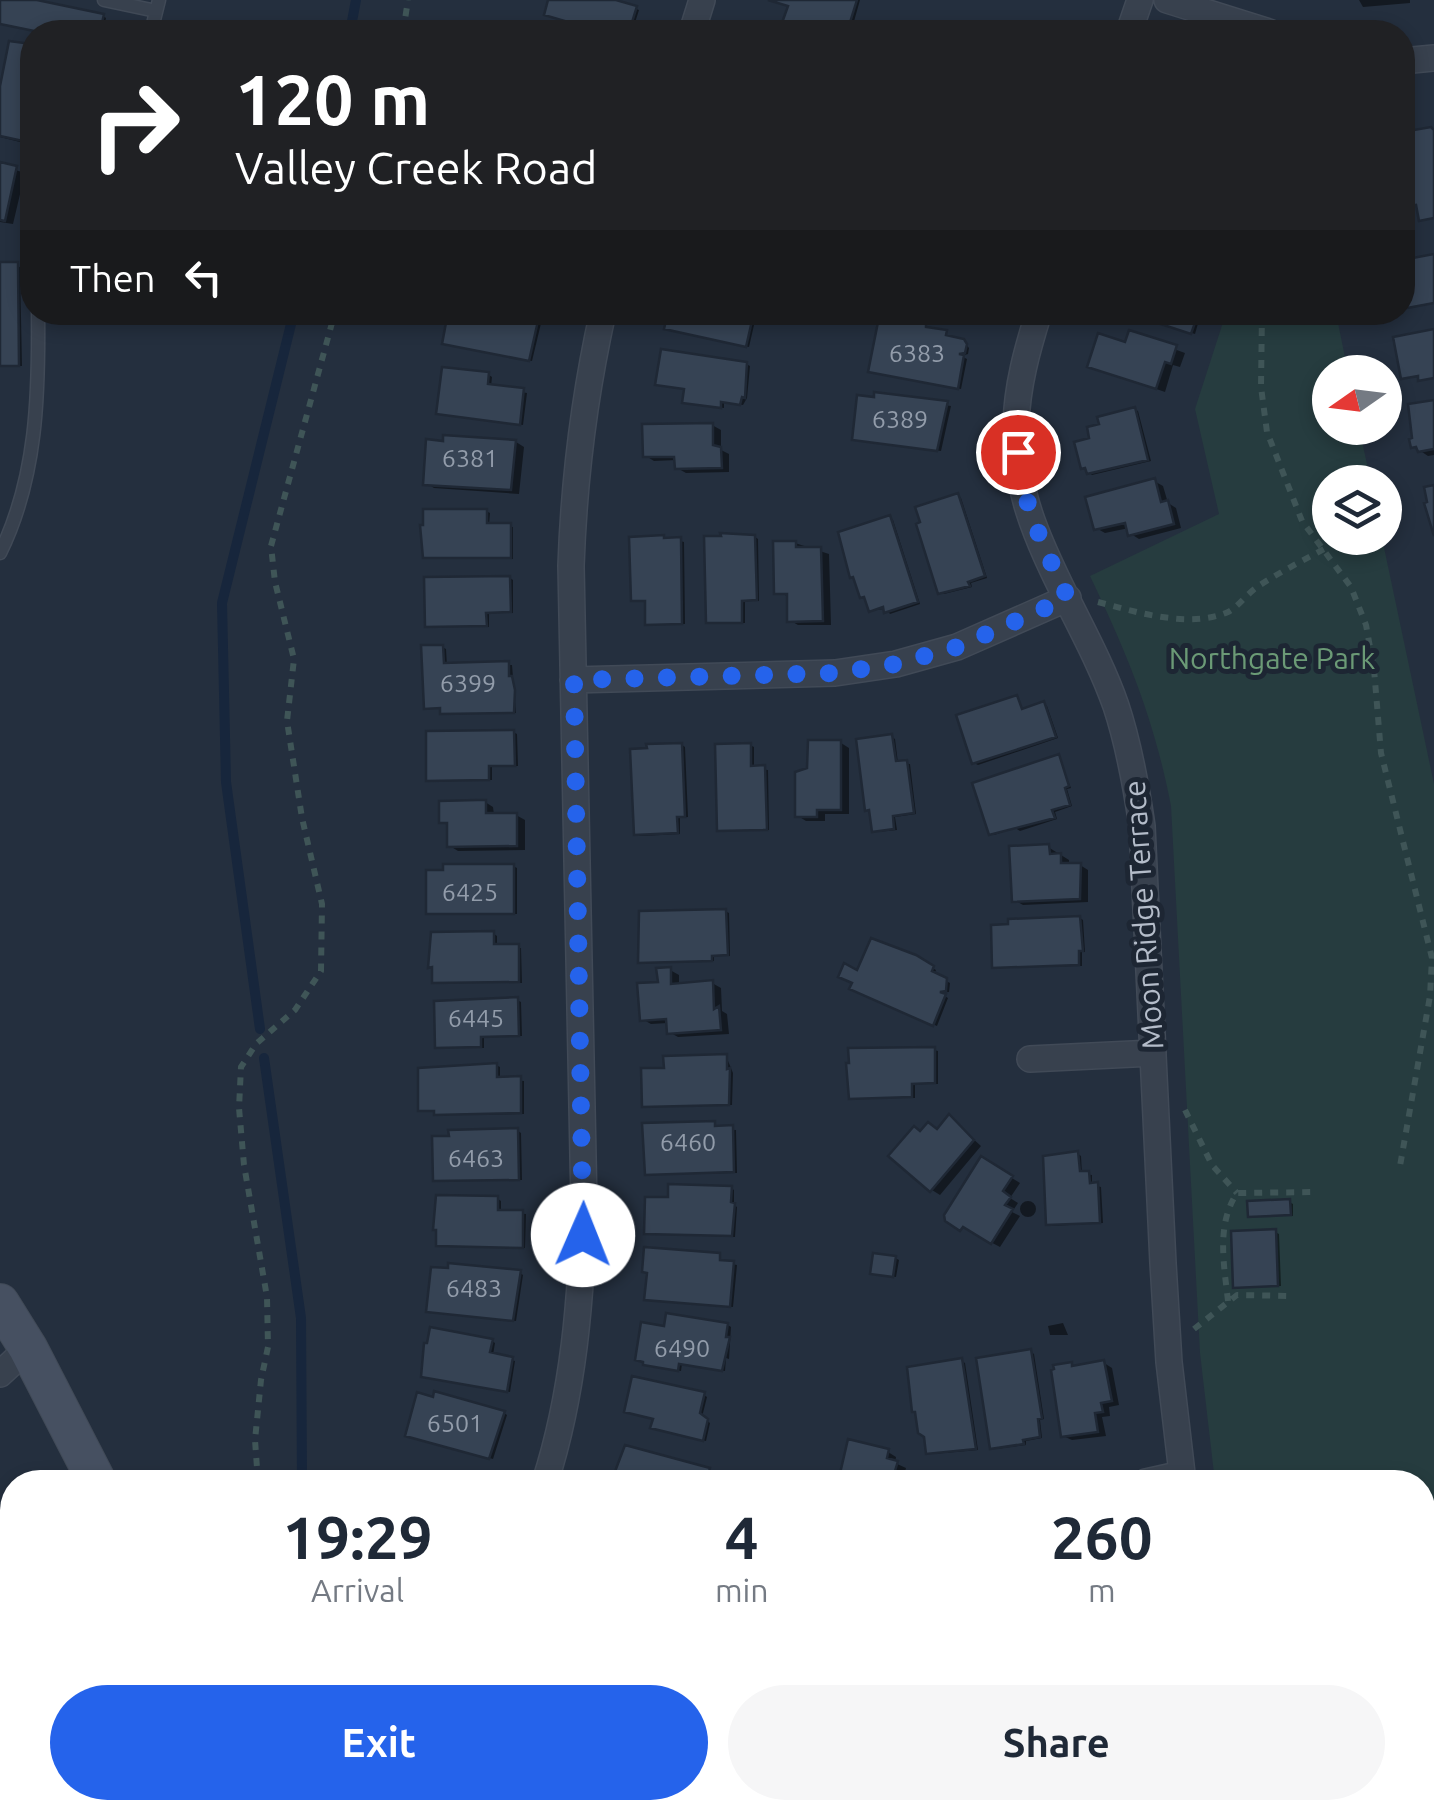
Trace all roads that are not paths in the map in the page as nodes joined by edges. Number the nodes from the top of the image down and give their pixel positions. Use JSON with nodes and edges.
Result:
{"nodes":[{"id":1,"x":104,"y":0,"type":"edge"},
{"id":2,"x":1167,"y":0,"type":"edge"},
{"id":3,"x":158,"y":5,"type":"edge"},
{"id":4,"x":1231,"y":20,"type":"edge"},
{"id":5,"x":38,"y":325,"type":"edge"},
{"id":6,"x":599,"y":325,"type":"edge"},
{"id":7,"x":1036,"y":325,"type":"edge"},
{"id":8,"x":0,"y":553,"type":"edge"},
{"id":9,"x":1068,"y":598,"type":"junction"},
{"id":10,"x":574,"y":680,"type":"junction"},
{"id":11,"x":1153,"y":1054,"type":"junction"},
{"id":12,"x":1030,"y":1058,"type":"dead end"},
{"id":13,"x":0,"y":1303,"type":"edge"},
{"id":14,"x":28,"y":1348,"type":"junction"},
{"id":15,"x":0,"y":1374,"type":"edge"},
{"id":16,"x":91,"y":1470,"type":"edge"},
{"id":17,"x":548,"y":1470,"type":"edge"},
{"id":18,"x":1182,"y":1470,"type":"edge"}],
"edges":[{"from":1,"to":3,"type":"lane"},
{"from":2,"to":4,"type":"street"},
{"from":5,"to":8,"type":"lane"},
{"from":6,"to":10,"type":"street"},
{"from":7,"to":9,"type":"street","name":"Moon Ridge Terrace"},
{"from":9,"to":10,"type":"street"},
{"from":9,"to":11,"type":"street","name":"Moon Ridge Terrace"},
{"from":10,"to":17,"type":"street"},
{"from":11,"to":12,"type":"street"},
{"from":11,"to":18,"type":"street","name":"Moon Ridge Terrace"},
{"from":13,"to":14,"type":"main road"},
{"from":14,"to":15,"type":"street"},
{"from":14,"to":16,"type":"main road"}]}
